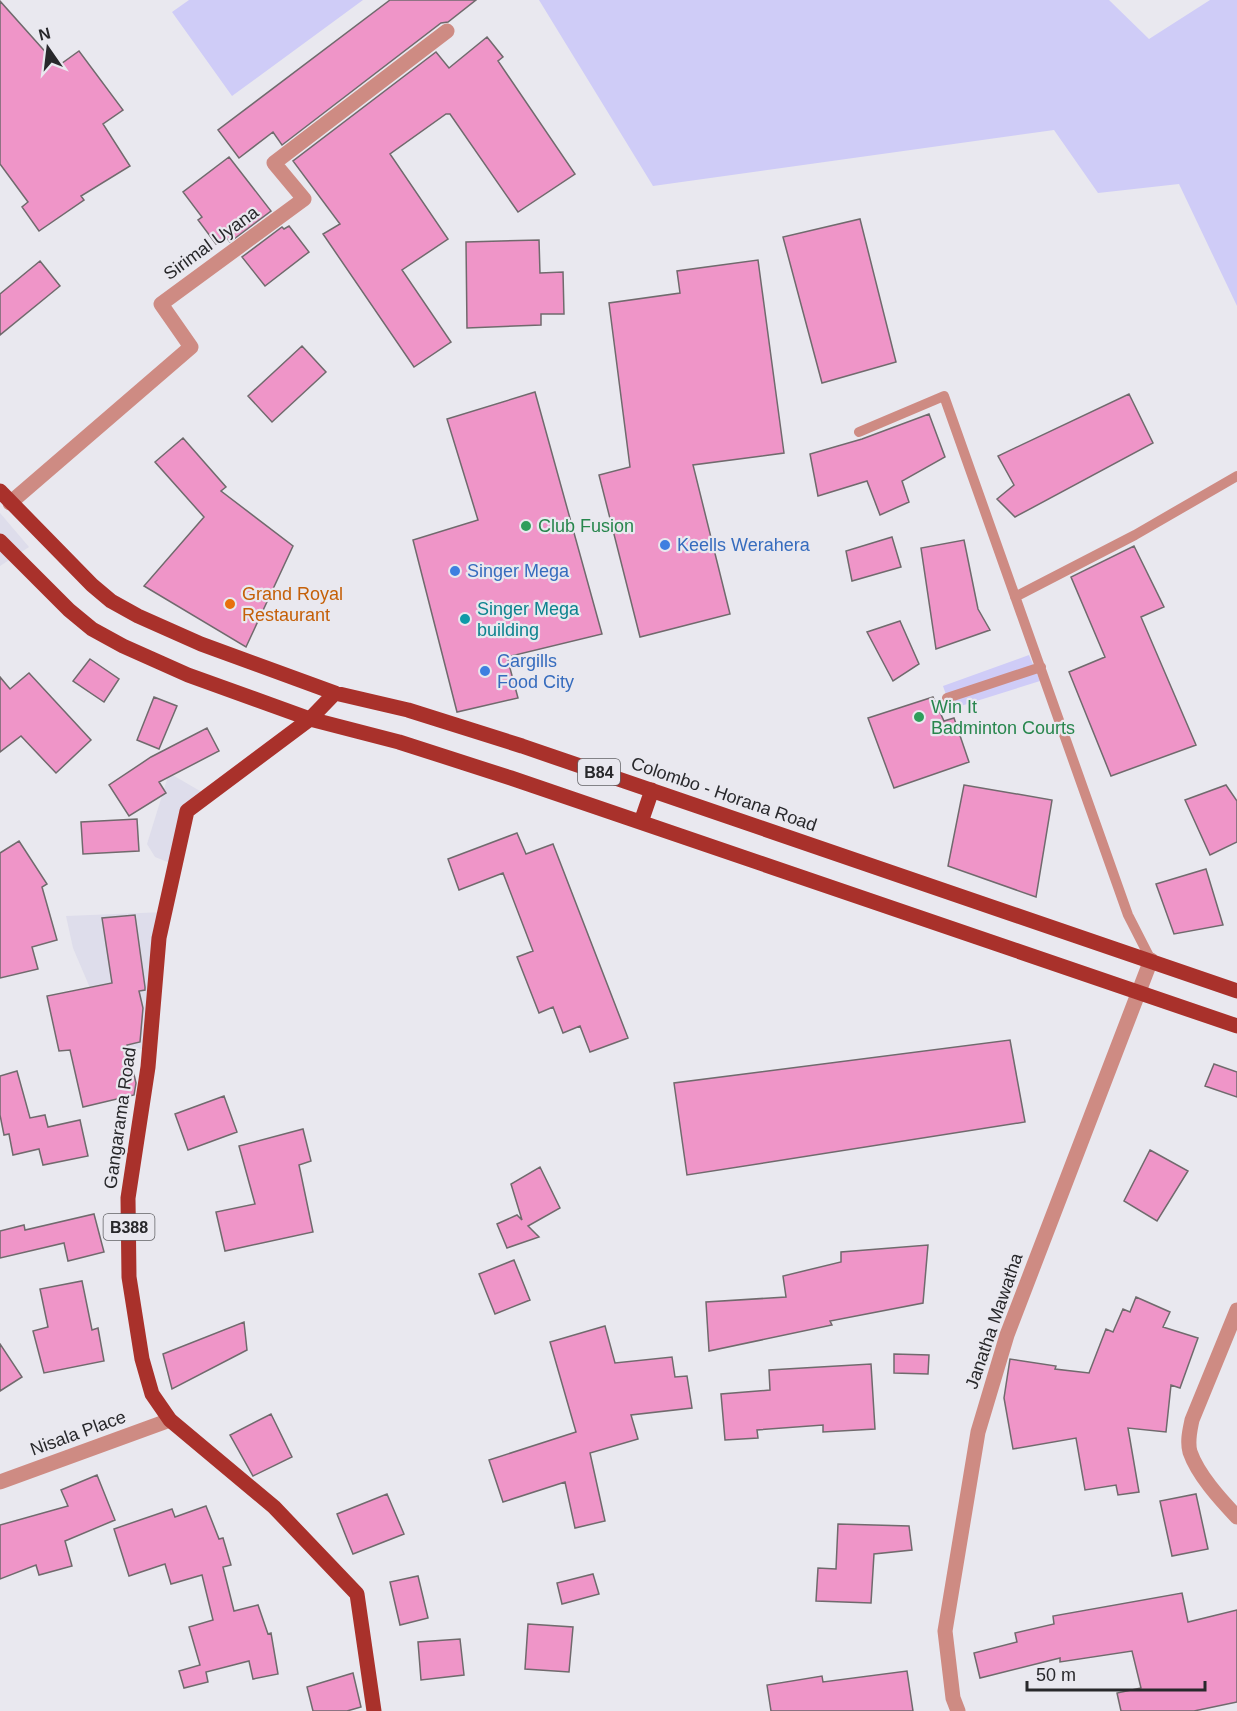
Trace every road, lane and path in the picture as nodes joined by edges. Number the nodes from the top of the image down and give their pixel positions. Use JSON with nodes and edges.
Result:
{"nodes":[{"id":1,"x":447,"y":31,"type":"dead end"},
{"id":2,"x":859,"y":432,"type":"dead end"},
{"id":3,"x":1237,"y":476,"type":"edge"},
{"id":4,"x":0,"y":491,"type":"edge"},
{"id":5,"x":10,"y":503,"type":"junction"},
{"id":6,"x":0,"y":541,"type":"edge"},
{"id":7,"x":1016,"y":597,"type":"junction"},
{"id":8,"x":1041,"y":667,"type":"junction"},
{"id":9,"x":335,"y":693,"type":"junction"},
{"id":10,"x":947,"y":698,"type":"dead end"},
{"id":11,"x":310,"y":719,"type":"junction"},
{"id":12,"x":652,"y":790,"type":"junction"},
{"id":13,"x":641,"y":822,"type":"junction"},
{"id":14,"x":1151,"y":960,"type":"junction"},
{"id":15,"x":1237,"y":991,"type":"edge"},
{"id":16,"x":1141,"y":992,"type":"junction"},
{"id":17,"x":1237,"y":1026,"type":"edge"},
{"id":18,"x":1237,"y":1310,"type":"edge"},
{"id":19,"x":170,"y":1420,"type":"junction"},
{"id":20,"x":0,"y":1482,"type":"edge"},
{"id":21,"x":1237,"y":1517,"type":"edge"},
{"id":22,"x":374,"y":1711,"type":"edge"},
{"id":23,"x":958,"y":1711,"type":"edge"}],
"edges":[{"from":1,"to":5,"type":"street","name":"Sirimal Uyana"},
{"from":2,"to":7,"type":"lane"},
{"from":3,"to":7,"type":"lane"},
{"from":4,"to":5,"type":"main road","name":"Colombo - Horana Road","number":"B84"},
{"from":5,"to":9,"type":"main road","name":"Colombo - Horana Road","number":"B84"},
{"from":6,"to":11,"type":"main road","number":"B84"},
{"from":7,"to":8,"type":"lane"},
{"from":8,"to":10,"type":"lane"},
{"from":8,"to":14,"type":"lane"},
{"from":9,"to":11,"type":"main road","name":"Gangarama Road"},
{"from":9,"to":12,"type":"main road","name":"Colombo - Horana Road","number":"B84"},
{"from":11,"to":13,"type":"main road","number":"B84"},
{"from":11,"to":19,"type":"main road","name":"Gangarama Road","number":"B388"},
{"from":12,"to":13,"type":"main road"},
{"from":12,"to":14,"type":"main road","name":"Colombo - Horana Road","number":"B84"},
{"from":13,"to":16,"type":"main road","number":"B84"},
{"from":14,"to":15,"type":"main road","name":"Colombo - Horana Road","number":"B84"},
{"from":14,"to":16,"type":"street","name":"Janatha Mawatha"},
{"from":16,"to":17,"type":"main road","number":"B84"},
{"from":16,"to":23,"type":"street","name":"Janatha Mawatha"},
{"from":18,"to":21,"type":"street"},
{"from":19,"to":20,"type":"street","name":"Nisala Place"},
{"from":19,"to":22,"type":"main road","name":"Gangarama Road","number":"B388"}]}
